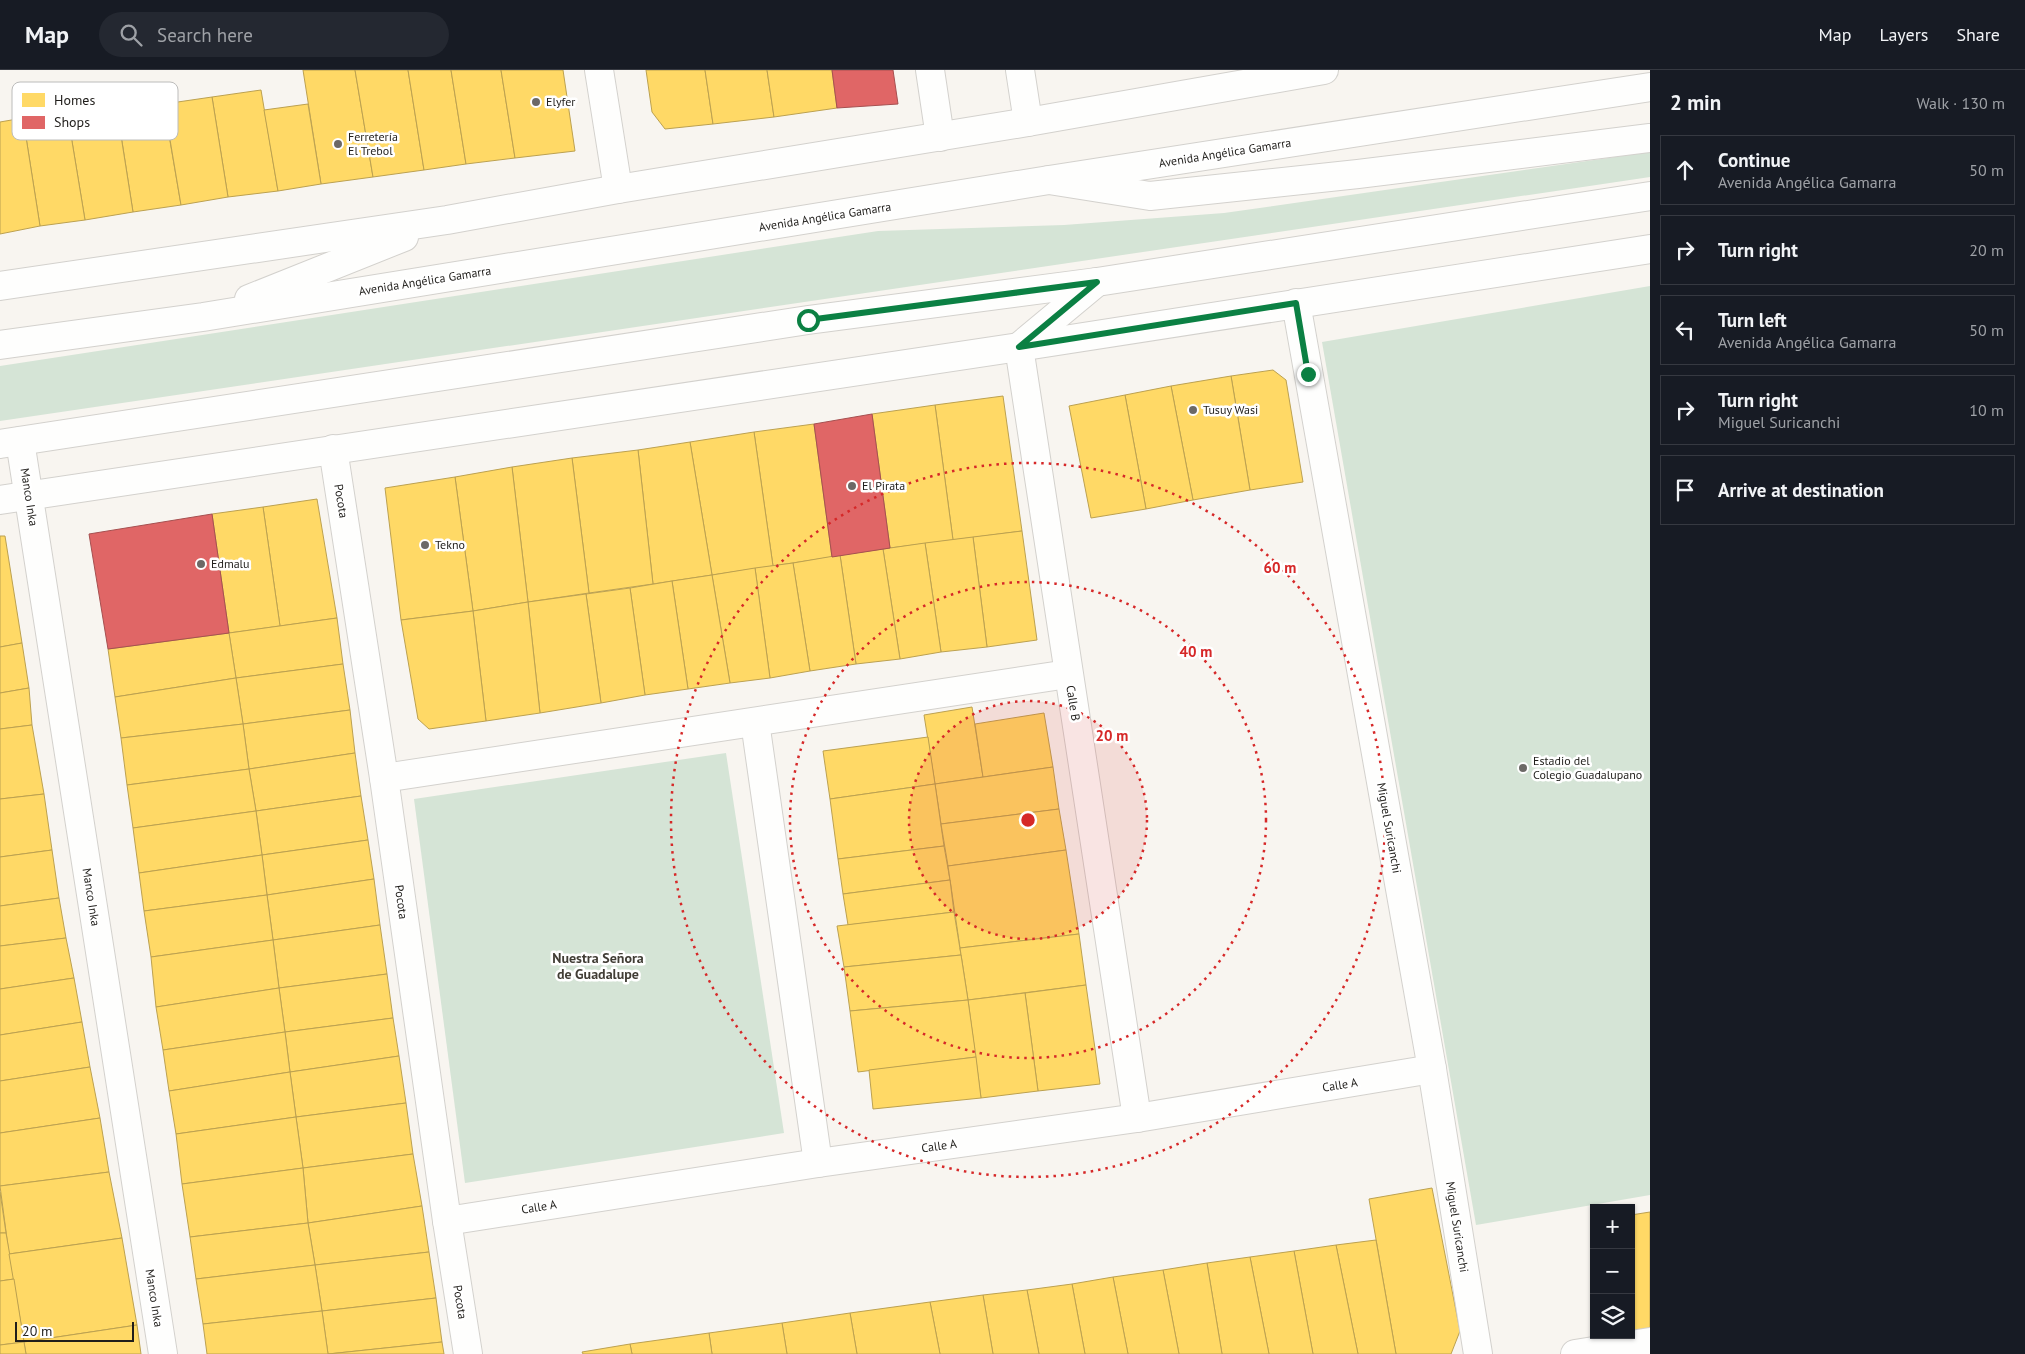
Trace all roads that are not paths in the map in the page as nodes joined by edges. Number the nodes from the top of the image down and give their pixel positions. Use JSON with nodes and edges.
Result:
{"nodes":[{"id":1,"x":599,"y":70,"type":"edge"},
{"id":2,"x":930,"y":70,"type":"edge"},
{"id":3,"x":1020,"y":70,"type":"edge"},
{"id":4,"x":1324,"y":70,"type":"edge"},
{"id":5,"x":1650,"y":87,"type":"edge"},
{"id":6,"x":1028,"y":122,"type":"junction"},
{"id":7,"x":940,"y":137,"type":"junction"},
{"id":8,"x":1650,"y":138,"type":"edge"},
{"id":9,"x":1049,"y":180,"type":"junction"},
{"id":10,"x":618,"y":189,"type":"junction"},
{"id":11,"x":1650,"y":196,"type":"edge"},
{"id":12,"x":448,"y":220,"type":"junction"},
{"id":13,"x":1650,"y":249,"type":"edge"},
{"id":14,"x":1097,"y":282,"type":"junction"},
{"id":15,"x":0,"y":286,"type":"edge"},
{"id":16,"x":1296,"y":303,"type":"junction"},
{"id":17,"x":202,"y":317,"type":"junction"},
{"id":18,"x":0,"y":345,"type":"edge"},
{"id":19,"x":1019,"y":347,"type":"junction"},
{"id":20,"x":10,"y":442,"type":"edge"},
{"id":21,"x":333,"y":449,"type":"junction"},
{"id":22,"x":28,"y":495,"type":"junction"},
{"id":23,"x":0,"y":500,"type":"edge"},
{"id":24,"x":1068,"y":674,"type":"junction"},
{"id":25,"x":754,"y":722,"type":"junction"},
{"id":26,"x":384,"y":778,"type":"junction"},
{"id":27,"x":1432,"y":1069,"type":"junction"},
{"id":28,"x":1137,"y":1118,"type":"junction"},
{"id":29,"x":818,"y":1163,"type":"junction"},
{"id":30,"x":447,"y":1221,"type":"junction"},
{"id":31,"x":1650,"y":1342,"type":"edge"},
{"id":32,"x":163,"y":1354,"type":"edge"},
{"id":33,"x":468,"y":1354,"type":"edge"},
{"id":34,"x":1478,"y":1354,"type":"edge"},
{"id":35,"x":1575,"y":1354,"type":"edge"}],
"edges":[{"from":1,"to":10,"type":"main road"},
{"from":2,"to":7,"type":"main road"},
{"from":3,"to":6,"type":"main road"},
{"from":4,"to":6,"type":"main road"},
{"from":5,"to":9,"type":"main road","name":"Avenida Angélica Gamarra"},
{"from":6,"to":7,"type":"main road"},
{"from":7,"to":10,"type":"main road"},
{"from":8,"to":9,"type":"main road"},
{"from":9,"to":17,"type":"main road","name":"Avenida Angélica Gamarra"},
{"from":10,"to":12,"type":"main road"},
{"from":11,"to":14,"type":"main road"},
{"from":12,"to":15,"type":"main road"},
{"from":12,"to":17,"type":"main road"},
{"from":13,"to":16,"type":"main road"},
{"from":14,"to":19,"type":"main road"},
{"from":14,"to":20,"type":"main road"},
{"from":16,"to":19,"type":"main road"},
{"from":16,"to":27,"type":"main road","name":"Miguel Suricanchi"},
{"from":17,"to":18,"type":"main road","name":"Avenida Angélica Gamarra"},
{"from":19,"to":21,"type":"main road"},
{"from":19,"to":24,"type":"main road","name":"Calle B"},
{"from":20,"to":22,"type":"main road","name":"Manco Inka"},
{"from":21,"to":22,"type":"main road"},
{"from":21,"to":26,"type":"main road","name":"Pocota"},
{"from":22,"to":23,"type":"main road"},
{"from":22,"to":32,"type":"main road","name":"Manco Inka"},
{"from":24,"to":25,"type":"main road"},
{"from":24,"to":28,"type":"main road","name":"Calle B"},
{"from":25,"to":26,"type":"main road"},
{"from":25,"to":29,"type":"main road"},
{"from":26,"to":30,"type":"main road","name":"Pocota"},
{"from":27,"to":28,"type":"main road","name":"Calle A"},
{"from":27,"to":34,"type":"main road","name":"Miguel Suricanchi"},
{"from":28,"to":29,"type":"main road","name":"Calle A"},
{"from":29,"to":30,"type":"main road","name":"Calle A"},
{"from":30,"to":33,"type":"main road","name":"Pocota"},
{"from":31,"to":35,"type":"main road"}]}
